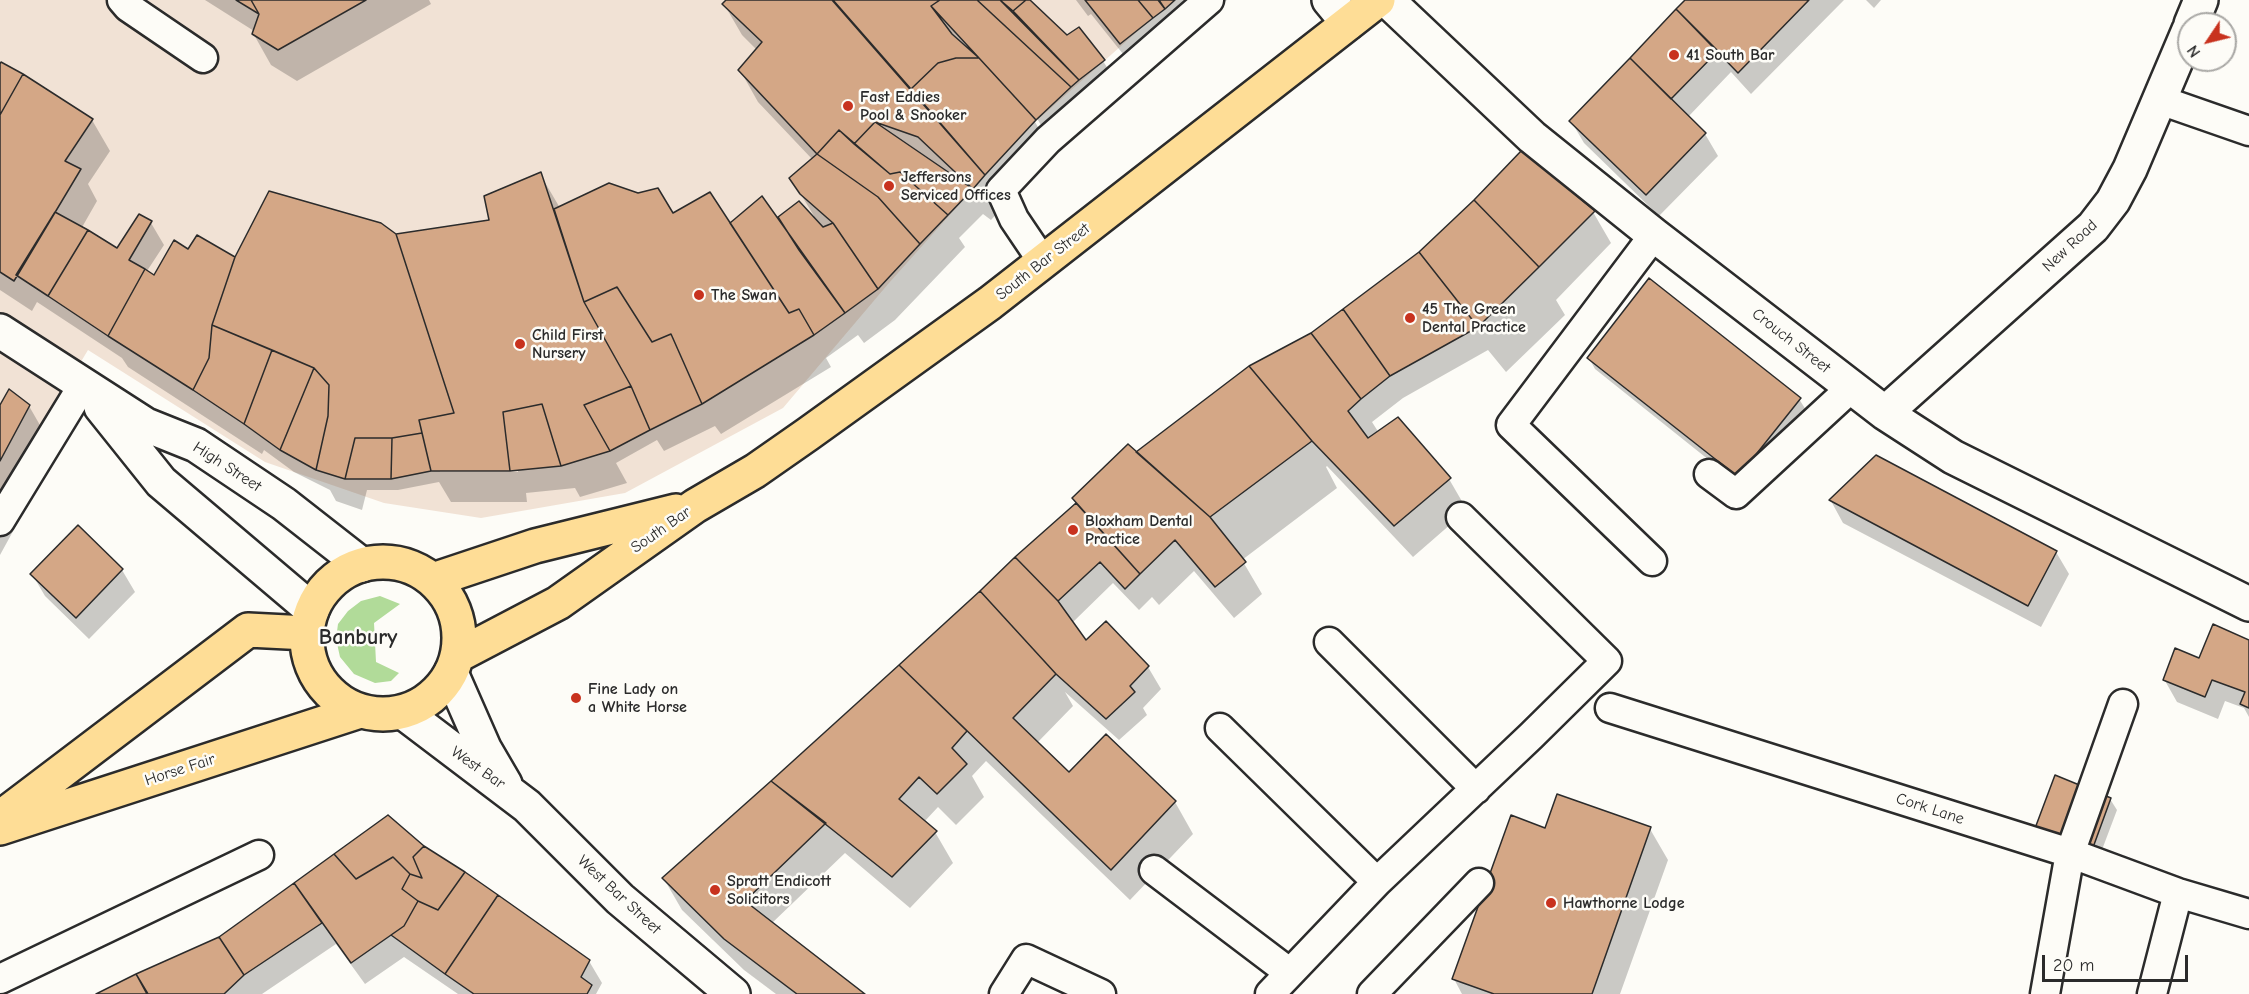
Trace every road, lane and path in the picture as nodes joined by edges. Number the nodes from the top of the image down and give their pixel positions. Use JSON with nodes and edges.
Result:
{"nodes":[{"id":1,"x":122,"y":0,"type":"edge"},
{"id":2,"x":1209,"y":0,"type":"edge"},
{"id":3,"x":1378,"y":0,"type":"edge"},
{"id":4,"x":1387,"y":0,"type":"edge"},
{"id":5,"x":1339,"y":11,"type":"edge"},
{"id":6,"x":203,"y":58,"type":"dead end"},
{"id":7,"x":2177,"y":59,"type":"edge"},
{"id":8,"x":2160,"y":100,"type":"junction"},
{"id":9,"x":2249,"y":131,"type":"edge"},
{"id":10,"x":1654,"y":235,"type":"junction"},
{"id":11,"x":1043,"y":262,"type":"junction"},
{"id":12,"x":0,"y":331,"type":"edge"},
{"id":13,"x":82,"y":385,"type":"junction"},
{"id":14,"x":1851,"y":388,"type":"junction"},
{"id":15,"x":1884,"y":413,"type":"junction"},
{"id":16,"x":1709,"y":474,"type":"dead end"},
{"id":17,"x":695,"y":506,"type":"junction"},
{"id":18,"x":1461,"y":516,"type":"dead end"},
{"id":19,"x":0,"y":521,"type":"edge"},
{"id":20,"x":1652,"y":561,"type":"dead end"},
{"id":21,"x":362,"y":565,"type":"junction"},
{"id":22,"x":433,"y":580,"type":"junction"},
{"id":23,"x":2249,"y":604,"type":"edge"},
{"id":24,"x":310,"y":621,"type":"junction"},
{"id":25,"x":1329,"y":642,"type":"dead end"},
{"id":26,"x":454,"y":664,"type":"junction"},
{"id":27,"x":2124,"y":704,"type":"dead end"},
{"id":28,"x":1610,"y":708,"type":"dead end"},
{"id":29,"x":360,"y":711,"type":"junction"},
{"id":30,"x":403,"y":712,"type":"junction"},
{"id":31,"x":1220,"y":728,"type":"dead end"},
{"id":32,"x":1476,"y":789,"type":"junction"},
{"id":33,"x":509,"y":792,"type":"junction"},
{"id":34,"x":0,"y":818,"type":"edge"},
{"id":35,"x":0,"y":828,"type":"edge"},
{"id":36,"x":2070,"y":853,"type":"junction"},
{"id":37,"x":259,"y":855,"type":"dead end"},
{"id":38,"x":1154,"y":870,"type":"dead end"},
{"id":39,"x":1377,"y":882,"type":"junction"},
{"id":40,"x":1479,"y":883,"type":"dead end"},
{"id":41,"x":2178,"y":893,"type":"junction"},
{"id":42,"x":2249,"y":914,"type":"edge"},
{"id":43,"x":1290,"y":974,"type":"junction"},
{"id":44,"x":0,"y":979,"type":"edge"},
{"id":45,"x":733,"y":994,"type":"edge"},
{"id":46,"x":1004,"y":994,"type":"edge"},
{"id":47,"x":1101,"y":994,"type":"edge"},
{"id":48,"x":1270,"y":994,"type":"edge"},
{"id":49,"x":1372,"y":994,"type":"edge"},
{"id":50,"x":2045,"y":994,"type":"edge"},
{"id":51,"x":2152,"y":994,"type":"edge"}],
"edges":[{"from":1,"to":6,"type":"lane"},
{"from":2,"to":11,"type":"lane"},
{"from":3,"to":5,"type":"main road","name":"South Bar Street"},
{"from":4,"to":10,"type":"street","name":"Crouch Street"},
{"from":5,"to":11,"type":"main road","name":"South Bar Street"},
{"from":7,"to":8,"type":"street","name":"New Road"},
{"from":8,"to":9,"type":"lane"},
{"from":8,"to":15,"type":"street","name":"New Road"},
{"from":10,"to":14,"type":"street","name":"Crouch Street"},
{"from":10,"to":20,"type":"lane"},
{"from":11,"to":17,"type":"main road","name":"South Bar Street"},
{"from":12,"to":13,"type":"street","name":"High Street"},
{"from":13,"to":19,"type":"lane"},
{"from":13,"to":21,"type":"street","name":"High Street"},
{"from":13,"to":24,"type":"street","name":"High Street"},
{"from":14,"to":15,"type":"street","name":"Crouch Street"},
{"from":14,"to":16,"type":"lane"},
{"from":15,"to":23,"type":"street","name":"Crouch Street"},
{"from":17,"to":22,"type":"main road","name":"South Bar"},
{"from":17,"to":26,"type":"main road","name":"South Bar"},
{"from":18,"to":32,"type":"lane"},
{"from":21,"to":22,"type":"main road"},
{"from":21,"to":24,"type":"main road"},
{"from":22,"to":26,"type":"main road"},
{"from":24,"to":29,"type":"main road"},
{"from":24,"to":34,"type":"main road"},
{"from":25,"to":32,"type":"lane"},
{"from":26,"to":30,"type":"main road"},
{"from":26,"to":33,"type":"street","name":"West Bar"},
{"from":27,"to":36,"type":"lane"},
{"from":28,"to":36,"type":"lane","name":"Cork Lane"},
{"from":29,"to":30,"type":"main road"},
{"from":29,"to":35,"type":"main road","name":"Horse Fair"},
{"from":30,"to":33,"type":"street","name":"West Bar"},
{"from":31,"to":39,"type":"lane"},
{"from":32,"to":39,"type":"lane"},
{"from":33,"to":45,"type":"street","name":"West Bar Street"},
{"from":36,"to":41,"type":"lane","name":"Cork Lane"},
{"from":36,"to":50,"type":"lane"},
{"from":37,"to":44,"type":"lane"},
{"from":38,"to":43,"type":"lane"},
{"from":39,"to":43,"type":"lane"},
{"from":40,"to":49,"type":"lane"},
{"from":41,"to":42,"type":"lane","name":"Cork Lane"},
{"from":41,"to":51,"type":"lane"},
{"from":43,"to":48,"type":"lane"},
{"from":46,"to":47,"type":"lane"}]}
